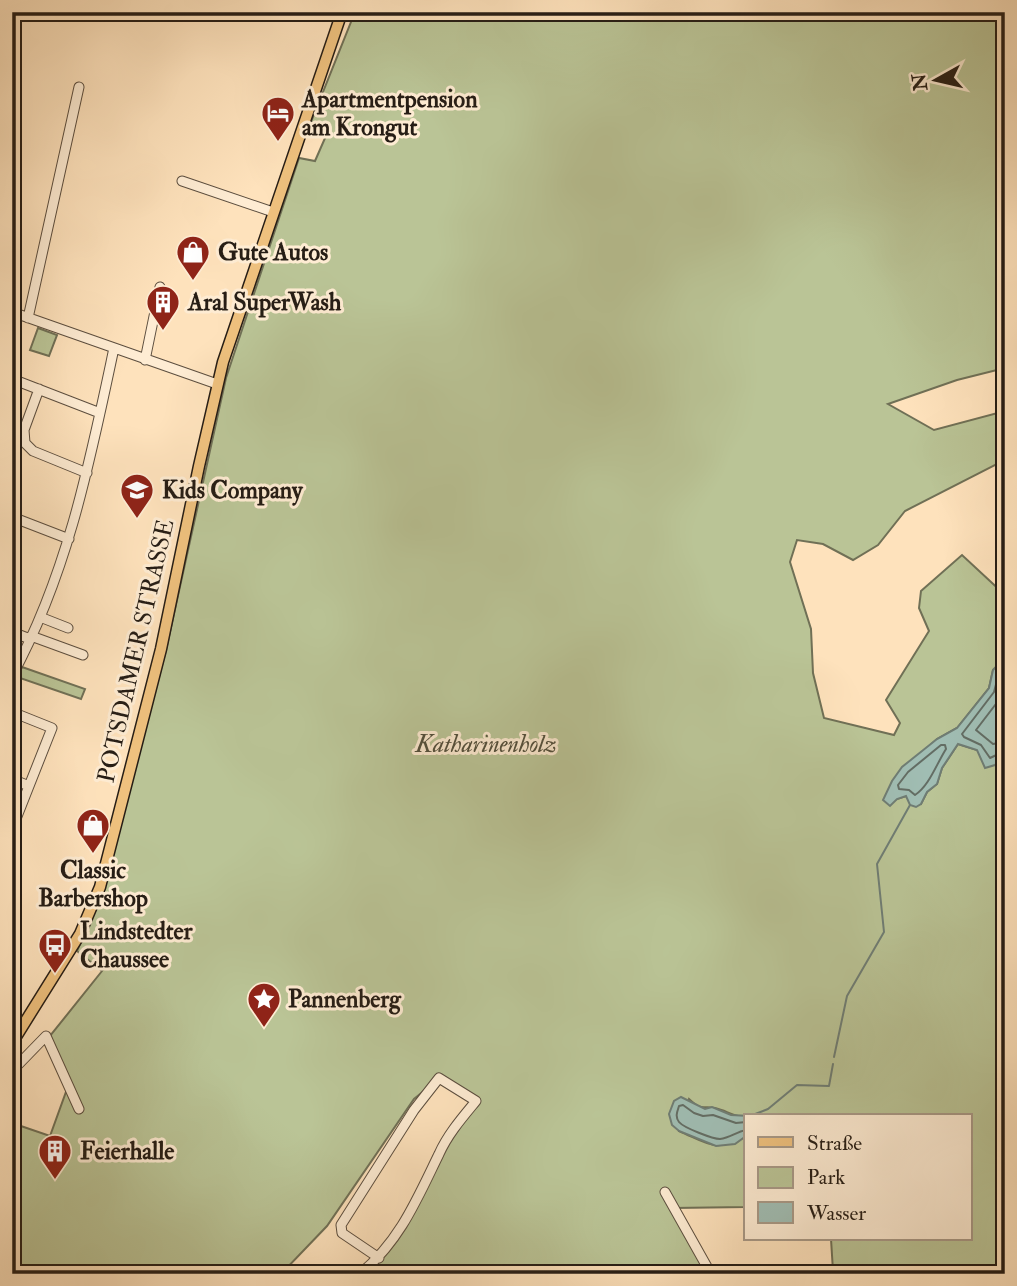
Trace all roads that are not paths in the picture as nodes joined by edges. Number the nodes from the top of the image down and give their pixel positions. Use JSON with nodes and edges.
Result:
{"nodes":[{"id":1,"x":342,"y":12,"type":"edge"},
{"id":2,"x":79,"y":87,"type":"dead end"},
{"id":3,"x":182,"y":181,"type":"dead end"},
{"id":4,"x":274,"y":212,"type":"junction"},
{"id":5,"x":160,"y":287,"type":"dead end"},
{"id":6,"x":12,"y":312,"type":"edge"},
{"id":7,"x":28,"y":318,"type":"junction"},
{"id":8,"x":114,"y":348,"type":"junction"},
{"id":9,"x":145,"y":360,"type":"junction"},
{"id":10,"x":12,"y":379,"type":"edge"},
{"id":11,"x":217,"y":384,"type":"junction"},
{"id":12,"x":39,"y":389,"type":"junction"},
{"id":13,"x":100,"y":412,"type":"junction"},
{"id":14,"x":87,"y":473,"type":"junction"},
{"id":15,"x":13,"y":519,"type":"edge"},
{"id":16,"x":69,"y":539,"type":"junction"},
{"id":17,"x":40,"y":618,"type":"junction"},
{"id":18,"x":68,"y":628,"type":"dead end"},
{"id":19,"x":12,"y":632,"type":"edge"},
{"id":20,"x":31,"y":638,"type":"junction"},
{"id":21,"x":83,"y":655,"type":"dead end"},
{"id":22,"x":12,"y":676,"type":"edge"},
{"id":23,"x":12,"y":712,"type":"edge"},
{"id":24,"x":12,"y":779,"type":"edge"},
{"id":25,"x":29,"y":786,"type":"junction"},
{"id":26,"x":12,"y":829,"type":"edge"},
{"id":27,"x":12,"y":1042,"type":"edge"},
{"id":28,"x":12,"y":1071,"type":"edge"},
{"id":29,"x":79,"y":1109,"type":"dead end"},
{"id":30,"x":665,"y":1192,"type":"dead end"},
{"id":31,"x":379,"y":1258,"type":"junction"},
{"id":32,"x":360,"y":1274,"type":"edge"},
{"id":33,"x":711,"y":1274,"type":"edge"}],
"edges":[{"from":1,"to":4,"type":"main road","name":"POTSDAMER STRASSE"},
{"from":2,"to":7,"type":"street"},
{"from":3,"to":4,"type":"street"},
{"from":4,"to":11,"type":"main road","name":"POTSDAMER STRASSE"},
{"from":5,"to":9,"type":"street"},
{"from":6,"to":7,"type":"street"},
{"from":7,"to":8,"type":"street"},
{"from":8,"to":9,"type":"street"},
{"from":8,"to":13,"type":"street"},
{"from":9,"to":11,"type":"street"},
{"from":10,"to":12,"type":"street"},
{"from":11,"to":27,"type":"main road","name":"POTSDAMER STRASSE"},
{"from":12,"to":13,"type":"street"},
{"from":12,"to":14,"type":"street"},
{"from":13,"to":14,"type":"street"},
{"from":14,"to":16,"type":"street"},
{"from":15,"to":16,"type":"street"},
{"from":16,"to":17,"type":"street"},
{"from":17,"to":18,"type":"street"},
{"from":17,"to":20,"type":"street"},
{"from":19,"to":20,"type":"street"},
{"from":20,"to":21,"type":"street"},
{"from":20,"to":22,"type":"street"},
{"from":23,"to":25,"type":"street"},
{"from":24,"to":25,"type":"street"},
{"from":25,"to":26,"type":"street"},
{"from":28,"to":29,"type":"street"},
{"from":30,"to":33,"type":"street"},
{"from":31,"to":31,"type":"street"},
{"from":31,"to":32,"type":"street"}]}
